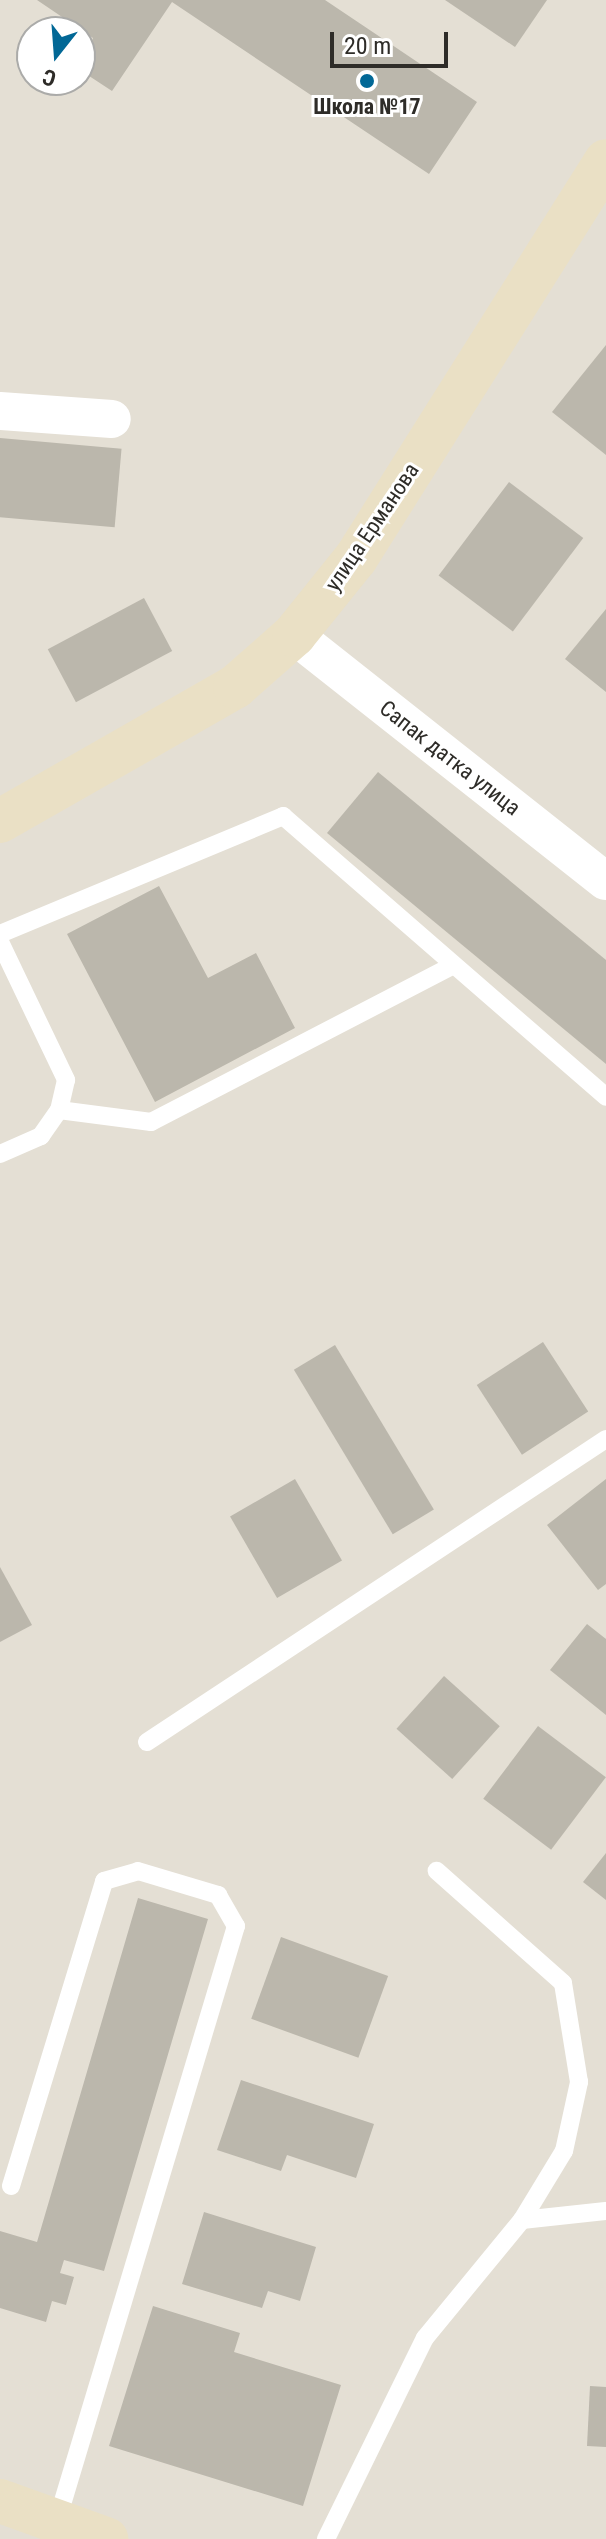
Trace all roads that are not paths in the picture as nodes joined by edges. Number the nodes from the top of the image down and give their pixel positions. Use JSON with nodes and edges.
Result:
{"nodes":[{"id":1,"x":606,"y":161,"type":"edge"},
{"id":2,"x":0,"y":411,"type":"edge"},
{"id":3,"x":112,"y":419,"type":"dead end"},
{"id":4,"x":294,"y":635,"type":"junction"},
{"id":5,"x":0,"y":821,"type":"edge"},
{"id":6,"x":606,"y":881,"type":"edge"},
{"id":7,"x":0,"y":934,"type":"edge"},
{"id":8,"x":0,"y":942,"type":"edge"},
{"id":9,"x":454,"y":965,"type":"junction"},
{"id":10,"x":606,"y":1097,"type":"edge"},
{"id":11,"x":59,"y":1110,"type":"junction"},
{"id":12,"x":0,"y":1154,"type":"edge"},
{"id":13,"x":606,"y":1439,"type":"edge"},
{"id":14,"x":147,"y":1742,"type":"dead end"},
{"id":15,"x":437,"y":1871,"type":"dead end"},
{"id":16,"x":11,"y":2186,"type":"dead end"},
{"id":17,"x":606,"y":2211,"type":"edge"},
{"id":18,"x":522,"y":2220,"type":"junction"},
{"id":19,"x":0,"y":2501,"type":"edge"},
{"id":20,"x":57,"y":2521,"type":"junction"},
{"id":21,"x":106,"y":2539,"type":"edge"},
{"id":22,"x":326,"y":2539,"type":"edge"}],
"edges":[{"from":1,"to":4,"type":"main road","name":"улица Ерманова"},
{"from":2,"to":3,"type":"street"},
{"from":4,"to":5,"type":"main road","name":"улица Ерманова"},
{"from":4,"to":6,"type":"street","name":"Сапак датка улица"},
{"from":7,"to":9,"type":"lane"},
{"from":8,"to":11,"type":"lane"},
{"from":9,"to":10,"type":"lane"},
{"from":9,"to":11,"type":"lane"},
{"from":11,"to":12,"type":"lane"},
{"from":13,"to":14,"type":"lane"},
{"from":15,"to":18,"type":"lane"},
{"from":16,"to":20,"type":"lane"},
{"from":17,"to":18,"type":"lane"},
{"from":18,"to":22,"type":"lane"},
{"from":19,"to":20,"type":"main road"},
{"from":20,"to":21,"type":"main road"}]}
